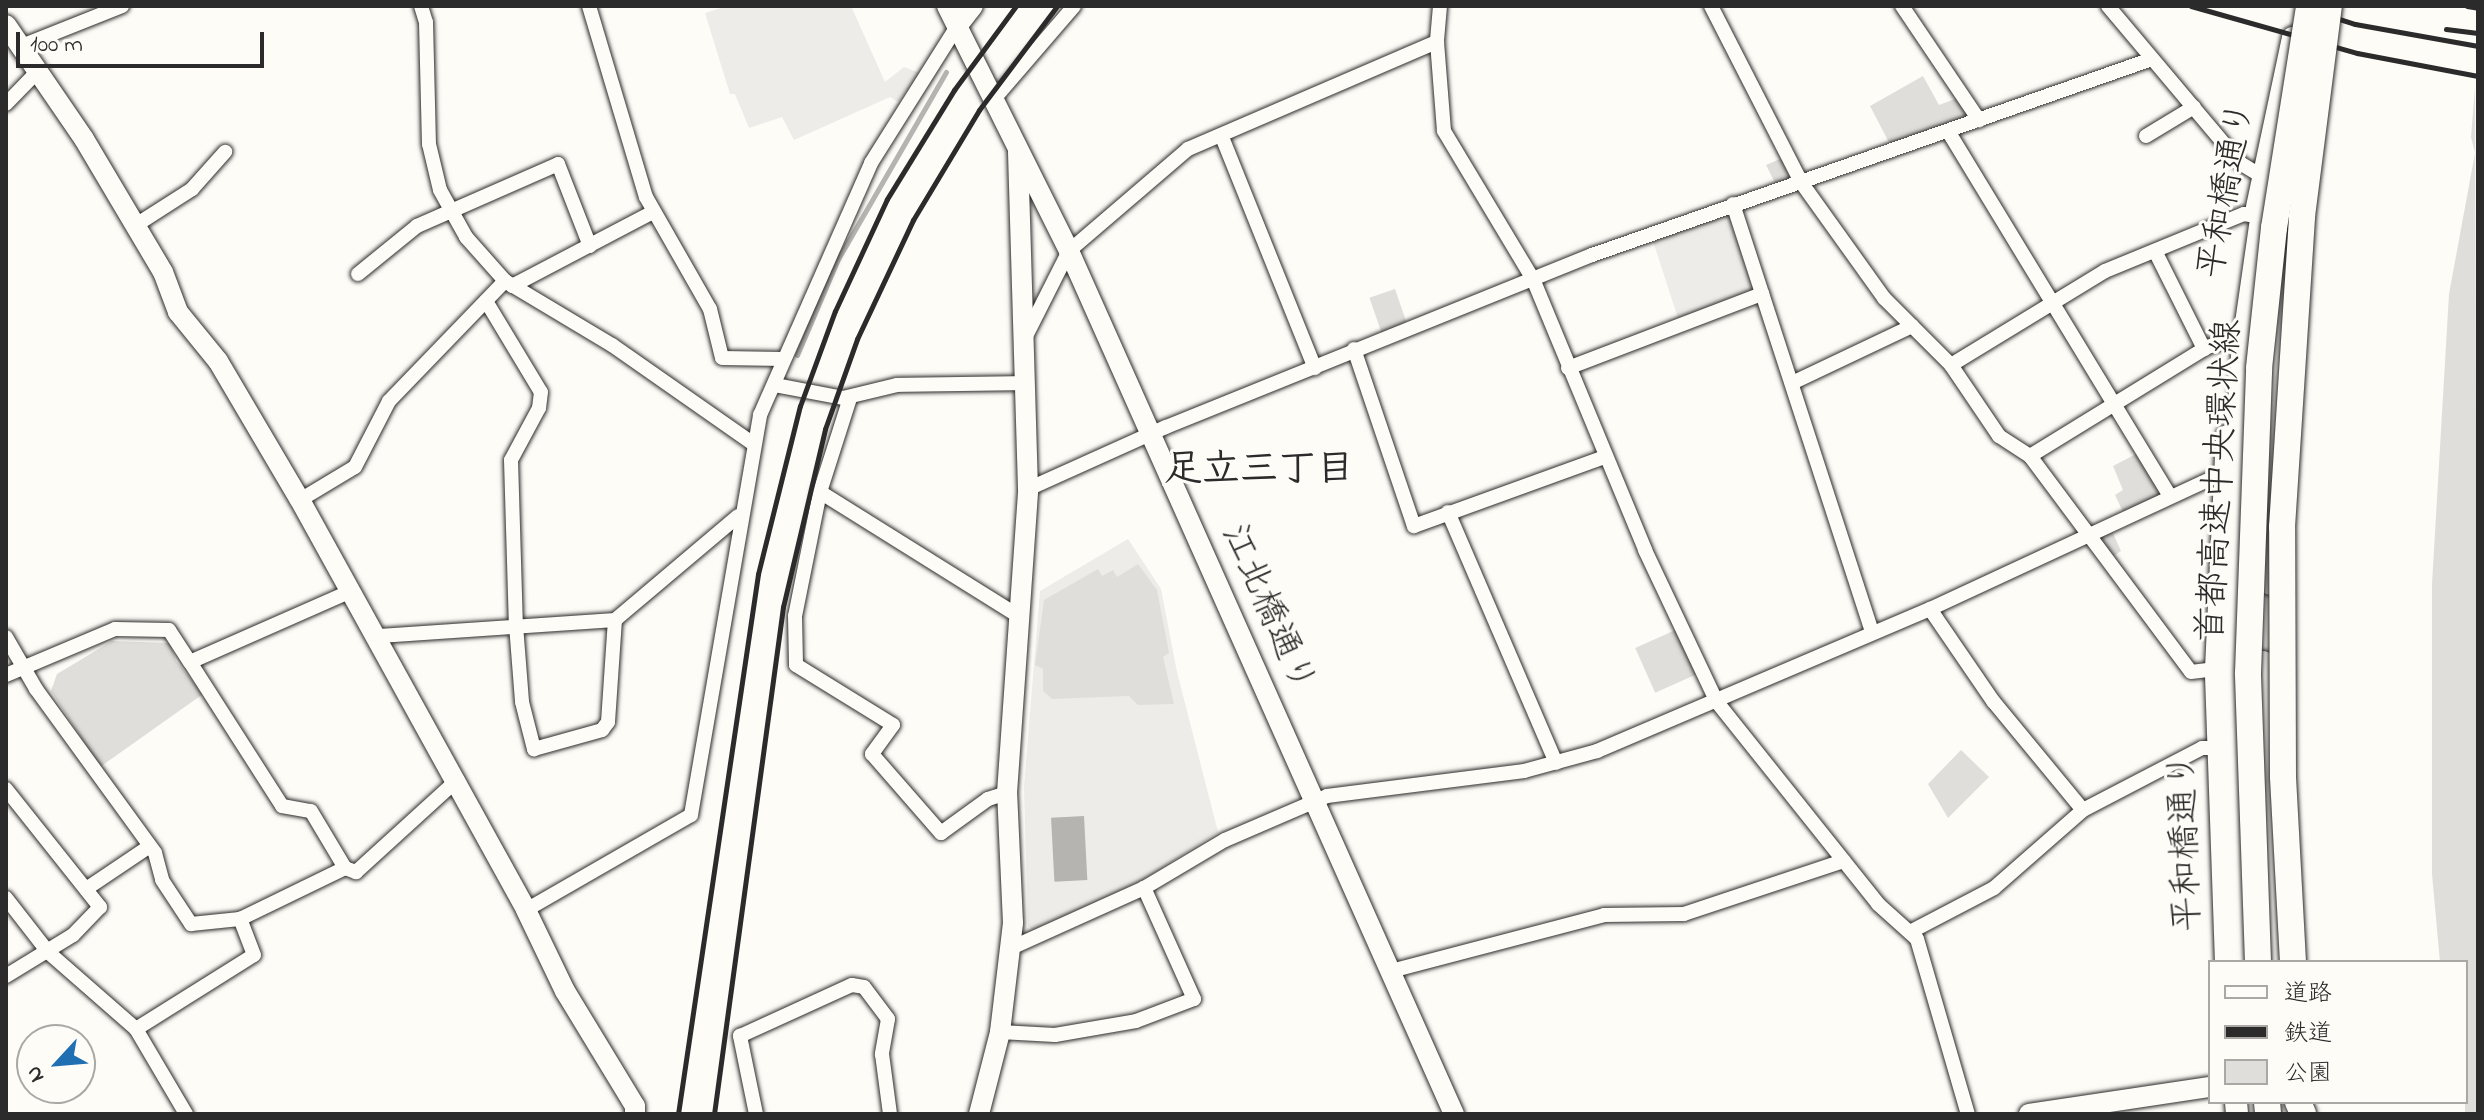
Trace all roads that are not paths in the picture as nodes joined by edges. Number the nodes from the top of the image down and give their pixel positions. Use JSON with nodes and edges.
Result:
{"nodes":[{"id":1,"x":122,"y":6,"type":"edge"},
{"id":2,"x":421,"y":6,"type":"edge"},
{"id":3,"x":589,"y":6,"type":"edge"},
{"id":4,"x":947,"y":6,"type":"edge"},
{"id":5,"x":973,"y":6,"type":"edge"},
{"id":6,"x":1074,"y":6,"type":"edge"},
{"id":7,"x":1440,"y":6,"type":"edge"},
{"id":8,"x":1711,"y":6,"type":"edge"},
{"id":9,"x":1902,"y":6,"type":"edge"},
{"id":10,"x":2108,"y":6,"type":"edge"},
{"id":11,"x":2299,"y":6,"type":"edge"},
{"id":12,"x":2309,"y":6,"type":"edge"},
{"id":13,"x":2320,"y":6,"type":"edge"},
{"id":14,"x":2329,"y":6,"type":"edge"},
{"id":15,"x":6,"y":25,"type":"edge"},
{"id":16,"x":958,"y":25,"type":"junction"},
{"id":17,"x":1437,"y":42,"type":"junction"},
{"id":18,"x":19,"y":47,"type":"junction"},
{"id":19,"x":2152,"y":59,"type":"junction"},
{"id":20,"x":36,"y":73,"type":"junction"},
{"id":21,"x":2295,"y":88,"type":"junction"},
{"id":22,"x":995,"y":98,"type":"junction"},
{"id":23,"x":6,"y":104,"type":"edge"},
{"id":24,"x":2194,"y":107,"type":"junction"},
{"id":25,"x":1979,"y":120,"type":"junction"},
{"id":26,"x":1948,"y":131,"type":"junction"},
{"id":27,"x":2146,"y":136,"type":"dead end"},
{"id":28,"x":1222,"y":137,"type":"junction"},
{"id":29,"x":2309,"y":139,"type":"junction"},
{"id":30,"x":1017,"y":140,"type":"junction"},
{"id":31,"x":225,"y":152,"type":"dead end"},
{"id":32,"x":2262,"y":176,"type":"junction"},
{"id":33,"x":1801,"y":182,"type":"junction"},
{"id":34,"x":1733,"y":204,"type":"junction"},
{"id":35,"x":450,"y":209,"type":"junction"},
{"id":36,"x":653,"y":212,"type":"junction"},
{"id":37,"x":2255,"y":216,"type":"junction"},
{"id":38,"x":136,"y":225,"type":"junction"},
{"id":39,"x":590,"y":246,"type":"junction"},
{"id":40,"x":1069,"y":251,"type":"junction"},
{"id":41,"x":2155,"y":251,"type":"junction"},
{"id":42,"x":358,"y":274,"type":"dead end"},
{"id":43,"x":1533,"y":279,"type":"junction"},
{"id":44,"x":509,"y":284,"type":"junction"},
{"id":45,"x":1762,"y":294,"type":"junction"},
{"id":46,"x":486,"y":301,"type":"junction"},
{"id":47,"x":2055,"y":303,"type":"junction"},
{"id":48,"x":1912,"y":326,"type":"junction"},
{"id":49,"x":2238,"y":338,"type":"junction"},
{"id":50,"x":1023,"y":342,"type":"junction"},
{"id":51,"x":1354,"y":349,"type":"junction"},
{"id":52,"x":2204,"y":349,"type":"junction"},
{"id":53,"x":783,"y":359,"type":"junction"},
{"id":54,"x":1951,"y":365,"type":"junction"},
{"id":55,"x":1315,"y":368,"type":"junction"},
{"id":56,"x":1568,"y":368,"type":"junction"},
{"id":57,"x":1024,"y":383,"type":"junction"},
{"id":58,"x":1792,"y":383,"type":"junction"},
{"id":59,"x":775,"y":385,"type":"junction"},
{"id":60,"x":850,"y":398,"type":"junction"},
{"id":61,"x":2118,"y":405,"type":"junction"},
{"id":62,"x":1152,"y":433,"type":"junction"},
{"id":63,"x":752,"y":443,"type":"junction"},
{"id":64,"x":2030,"y":456,"type":"junction"},
{"id":65,"x":1605,"y":457,"type":"junction"},
{"id":66,"x":2223,"y":473,"type":"junction"},
{"id":67,"x":1028,"y":489,"type":"junction"},
{"id":68,"x":820,"y":492,"type":"junction"},
{"id":69,"x":2170,"y":496,"type":"junction"},
{"id":70,"x":2266,"y":498,"type":"junction"},
{"id":71,"x":300,"y":500,"type":"junction"},
{"id":72,"x":1448,"y":512,"type":"junction"},
{"id":73,"x":738,"y":516,"type":"junction"},
{"id":74,"x":2088,"y":535,"type":"junction"},
{"id":75,"x":349,"y":592,"type":"junction"},
{"id":76,"x":1930,"y":609,"type":"junction"},
{"id":77,"x":1020,"y":617,"type":"junction"},
{"id":78,"x":615,"y":620,"type":"junction"},
{"id":79,"x":516,"y":625,"type":"junction"},
{"id":80,"x":1872,"y":631,"type":"junction"},
{"id":81,"x":379,"y":636,"type":"junction"},
{"id":82,"x":6,"y":637,"type":"edge"},
{"id":83,"x":190,"y":662,"type":"junction"},
{"id":84,"x":2216,"y":669,"type":"junction"},
{"id":85,"x":25,"y":670,"type":"junction"},
{"id":86,"x":6,"y":675,"type":"edge"},
{"id":87,"x":1717,"y":702,"type":"junction"},
{"id":88,"x":2218,"y":748,"type":"junction"},
{"id":89,"x":1556,"y":763,"type":"junction"},
{"id":90,"x":457,"y":780,"type":"junction"},
{"id":91,"x":6,"y":789,"type":"edge"},
{"id":92,"x":1007,"y":793,"type":"junction"},
{"id":93,"x":1315,"y":801,"type":"junction"},
{"id":94,"x":2083,"y":810,"type":"junction"},
{"id":95,"x":150,"y":846,"type":"junction"},
{"id":96,"x":1843,"y":861,"type":"junction"},
{"id":97,"x":345,"y":868,"type":"junction"},
{"id":98,"x":1144,"y":888,"type":"junction"},
{"id":99,"x":86,"y":889,"type":"junction"},
{"id":100,"x":6,"y":898,"type":"edge"},
{"id":101,"x":526,"y":910,"type":"junction"},
{"id":102,"x":240,"y":919,"type":"junction"},
{"id":103,"x":1910,"y":932,"type":"junction"},
{"id":104,"x":1011,"y":948,"type":"junction"},
{"id":105,"x":48,"y":952,"type":"junction"},
{"id":106,"x":2226,"y":960,"type":"edge"},
{"id":107,"x":2243,"y":960,"type":"edge"},
{"id":108,"x":2258,"y":960,"type":"edge"},
{"id":109,"x":2267,"y":960,"type":"edge"},
{"id":110,"x":2273,"y":960,"type":"edge"},
{"id":111,"x":2293,"y":960,"type":"edge"},
{"id":112,"x":2301,"y":960,"type":"edge"},
{"id":113,"x":1391,"y":971,"type":"junction"},
{"id":114,"x":6,"y":976,"type":"edge"},
{"id":115,"x":136,"y":1029,"type":"junction"},
{"id":116,"x":1000,"y":1032,"type":"junction"},
{"id":117,"x":2208,"y":1087,"type":"edge"},
{"id":118,"x":186,"y":1114,"type":"edge"},
{"id":119,"x":635,"y":1114,"type":"edge"},
{"id":120,"x":756,"y":1114,"type":"edge"},
{"id":121,"x":890,"y":1114,"type":"edge"},
{"id":122,"x":979,"y":1114,"type":"edge"},
{"id":123,"x":1454,"y":1114,"type":"edge"},
{"id":124,"x":1968,"y":1114,"type":"edge"},
{"id":125,"x":2029,"y":1114,"type":"edge"}],
"edges":[{"from":1,"to":18,"type":"street"},
{"from":2,"to":35,"type":"street"},
{"from":3,"to":36,"type":"street"},
{"from":4,"to":16,"type":"street","name":"江北橋通り"},
{"from":5,"to":16,"type":"street"},
{"from":6,"to":22,"type":"street"},
{"from":7,"to":17,"type":"street"},
{"from":8,"to":33,"type":"street"},
{"from":9,"to":25,"type":"street"},
{"from":10,"to":19,"type":"street"},
{"from":11,"to":32,"type":"main road","name":"平和橋通り"},
{"from":12,"to":21,"type":"highway","name":"首都高速中央環状線","bridge":true},
{"from":13,"to":70,"type":"main road","name":"平和橋通り"},
{"from":14,"to":29,"type":"highway","name":"首都高速中央環状線","bridge":true},
{"from":15,"to":18,"type":"street"},
{"from":16,"to":22,"type":"street","name":"江北橋通り"},
{"from":16,"to":53,"type":"street"},
{"from":17,"to":28,"type":"street"},
{"from":17,"to":43,"type":"street"},
{"from":18,"to":20,"type":"street"},
{"from":19,"to":24,"type":"street"},
{"from":19,"to":25,"type":"street"},
{"from":20,"to":23,"type":"street"},
{"from":20,"to":38,"type":"street"},
{"from":21,"to":107,"type":"highway","bridge":true},
{"from":21,"to":108,"type":"highway","name":"首都高速中央環状線","bridge":true},
{"from":22,"to":30,"type":"street","name":"江北橋通り"},
{"from":24,"to":27,"type":"street"},
{"from":24,"to":32,"type":"street"},
{"from":25,"to":26,"type":"street"},
{"from":26,"to":33,"type":"street"},
{"from":26,"to":47,"type":"street"},
{"from":28,"to":40,"type":"street"},
{"from":28,"to":55,"type":"street"},
{"from":29,"to":110,"type":"highway","bridge":true},
{"from":29,"to":111,"type":"highway","name":"首都高速中央環状線","bridge":true},
{"from":30,"to":40,"type":"street","name":"江北橋通り"},
{"from":30,"to":50,"type":"street"},
{"from":31,"to":38,"type":"street"},
{"from":32,"to":37,"type":"main road","name":"平和橋通り"},
{"from":33,"to":34,"type":"street"},
{"from":33,"to":48,"type":"street"},
{"from":34,"to":43,"type":"street"},
{"from":34,"to":45,"type":"street"},
{"from":35,"to":39,"type":"street"},
{"from":35,"to":42,"type":"street"},
{"from":35,"to":44,"type":"street"},
{"from":36,"to":39,"type":"street"},
{"from":36,"to":53,"type":"street"},
{"from":37,"to":41,"type":"street"},
{"from":37,"to":49,"type":"main road","name":"平和橋通り"},
{"from":38,"to":71,"type":"street"},
{"from":39,"to":44,"type":"street"},
{"from":40,"to":50,"type":"street"},
{"from":40,"to":62,"type":"street","name":"江北橋通り"},
{"from":41,"to":47,"type":"street"},
{"from":41,"to":52,"type":"street"},
{"from":43,"to":51,"type":"street"},
{"from":43,"to":56,"type":"street"},
{"from":44,"to":46,"type":"street"},
{"from":44,"to":63,"type":"street"},
{"from":45,"to":56,"type":"street"},
{"from":45,"to":58,"type":"street"},
{"from":46,"to":71,"type":"street"},
{"from":46,"to":79,"type":"street"},
{"from":47,"to":54,"type":"street"},
{"from":47,"to":61,"type":"street"},
{"from":48,"to":54,"type":"street"},
{"from":48,"to":58,"type":"street"},
{"from":49,"to":52,"type":"street"},
{"from":49,"to":66,"type":"main road","name":"平和橋通り"},
{"from":50,"to":57,"type":"street"},
{"from":51,"to":55,"type":"street"},
{"from":51,"to":72,"type":"street"},
{"from":52,"to":61,"type":"street"},
{"from":53,"to":59,"type":"street"},
{"from":54,"to":64,"type":"street"},
{"from":55,"to":62,"type":"street"},
{"from":56,"to":65,"type":"street"},
{"from":57,"to":60,"type":"street"},
{"from":57,"to":67,"type":"street"},
{"from":58,"to":80,"type":"street"},
{"from":59,"to":60,"type":"street"},
{"from":59,"to":63,"type":"street"},
{"from":60,"to":68,"type":"street"},
{"from":61,"to":64,"type":"street"},
{"from":61,"to":69,"type":"street"},
{"from":62,"to":67,"type":"street"},
{"from":62,"to":93,"type":"street","name":"江北橋通り"},
{"from":63,"to":73,"type":"street"},
{"from":64,"to":74,"type":"street"},
{"from":65,"to":72,"type":"street"},
{"from":65,"to":87,"type":"street"},
{"from":66,"to":69,"type":"street"},
{"from":66,"to":84,"type":"main road","name":"平和橋通り"},
{"from":67,"to":77,"type":"street"},
{"from":68,"to":77,"type":"street"},
{"from":68,"to":92,"type":"street"},
{"from":69,"to":74,"type":"street"},
{"from":70,"to":109,"type":"main road","name":"平和橋通り"},
{"from":70,"to":112,"type":"main road"},
{"from":71,"to":75,"type":"street"},
{"from":72,"to":89,"type":"street"},
{"from":73,"to":78,"type":"street"},
{"from":73,"to":101,"type":"street"},
{"from":74,"to":76,"type":"street"},
{"from":74,"to":84,"type":"street"},
{"from":75,"to":81,"type":"street"},
{"from":75,"to":83,"type":"street"},
{"from":76,"to":80,"type":"street"},
{"from":76,"to":94,"type":"street"},
{"from":77,"to":92,"type":"street"},
{"from":78,"to":79,"type":"street"},
{"from":78,"to":79,"type":"street"},
{"from":79,"to":81,"type":"street"},
{"from":80,"to":87,"type":"street"},
{"from":81,"to":90,"type":"street"},
{"from":82,"to":85,"type":"street"},
{"from":83,"to":85,"type":"street"},
{"from":83,"to":97,"type":"street"},
{"from":84,"to":88,"type":"main road","name":"平和橋通り"},
{"from":85,"to":86,"type":"street"},
{"from":85,"to":95,"type":"street"},
{"from":87,"to":89,"type":"street"},
{"from":87,"to":96,"type":"street"},
{"from":88,"to":94,"type":"street"},
{"from":88,"to":106,"type":"main road","name":"平和橋通り"},
{"from":89,"to":93,"type":"street"},
{"from":90,"to":97,"type":"street"},
{"from":90,"to":101,"type":"street"},
{"from":91,"to":99,"type":"street"},
{"from":92,"to":104,"type":"street"},
{"from":93,"to":98,"type":"street"},
{"from":93,"to":113,"type":"street","name":"江北橋通り"},
{"from":94,"to":103,"type":"street"},
{"from":95,"to":99,"type":"street"},
{"from":95,"to":102,"type":"street"},
{"from":96,"to":103,"type":"street"},
{"from":96,"to":113,"type":"street"},
{"from":97,"to":102,"type":"street"},
{"from":98,"to":104,"type":"street"},
{"from":98,"to":116,"type":"street"},
{"from":99,"to":105,"type":"street"},
{"from":100,"to":105,"type":"street"},
{"from":101,"to":119,"type":"street"},
{"from":102,"to":115,"type":"street"},
{"from":103,"to":124,"type":"street"},
{"from":104,"to":116,"type":"street"},
{"from":105,"to":114,"type":"street"},
{"from":105,"to":115,"type":"street"},
{"from":113,"to":123,"type":"street","name":"江北橋通り"},
{"from":115,"to":118,"type":"street"},
{"from":116,"to":122,"type":"street"},
{"from":117,"to":125,"type":"street"},
{"from":120,"to":121,"type":"street"}]}
